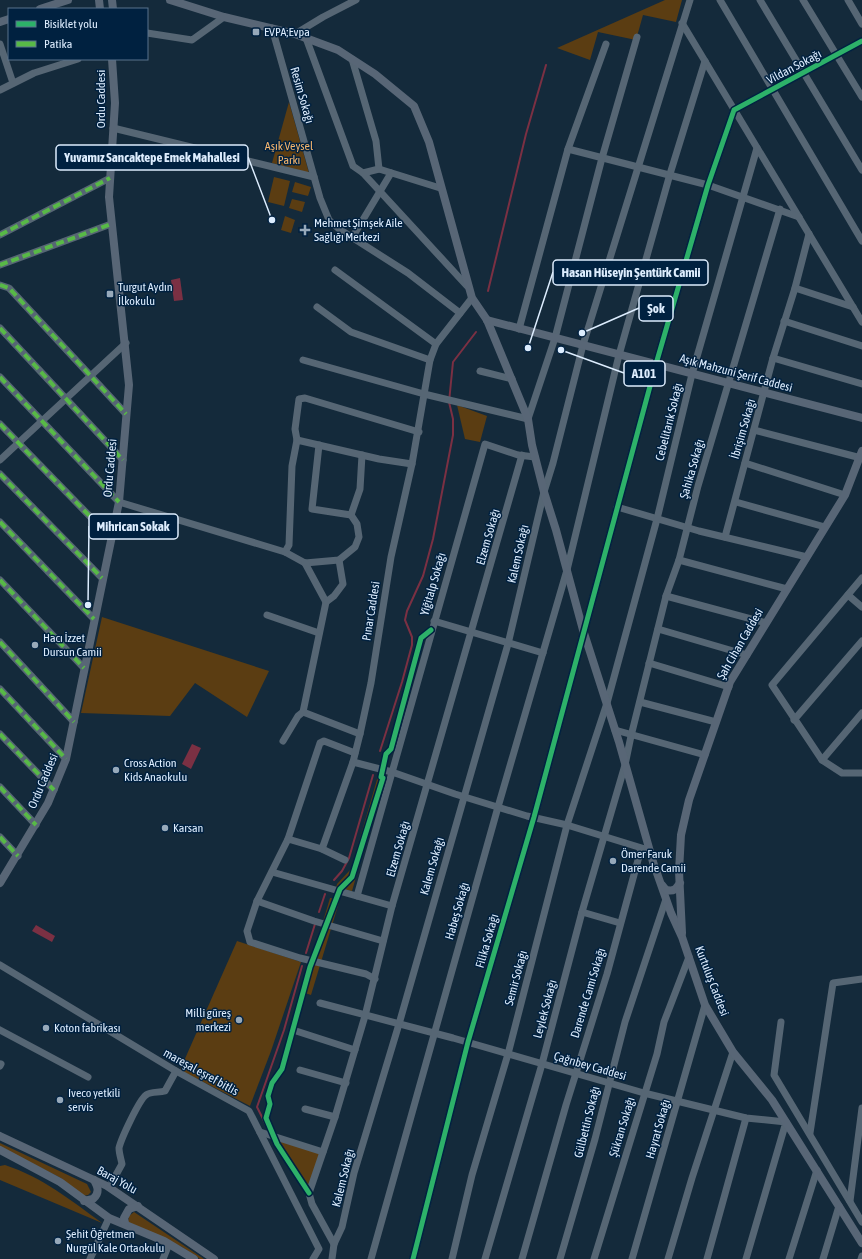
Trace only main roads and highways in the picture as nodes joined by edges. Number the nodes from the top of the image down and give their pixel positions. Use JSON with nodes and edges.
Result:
{"nodes":[{"id":1,"x":68,"y":0,"type":"edge"},
{"id":2,"x":170,"y":0,"type":"edge"},
{"id":3,"x":43,"y":8,"type":"edge"},
{"id":4,"x":112,"y":60,"type":"edge"},
{"id":5,"x":487,"y":320,"type":"junction"},
{"id":6,"x":862,"y":418,"type":"edge"},
{"id":7,"x":861,"y":455,"type":"edge"},
{"id":8,"x":660,"y":882,"type":"junction"},
{"id":9,"x":0,"y":883,"type":"edge"},
{"id":10,"x":680,"y":883,"type":"junction"},
{"id":11,"x":682,"y":937,"type":"junction"},
{"id":12,"x":0,"y":1136,"type":"edge"},
{"id":13,"x":0,"y":1150,"type":"edge"},
{"id":14,"x":0,"y":1157,"type":"edge"},
{"id":15,"x":15,"y":1157,"type":"junction"},
{"id":16,"x":94,"y":1180,"type":"junction"},
{"id":17,"x":84,"y":1201,"type":"junction"},
{"id":18,"x":138,"y":1206,"type":"junction"},
{"id":19,"x":124,"y":1224,"type":"junction"},
{"id":20,"x":862,"y":1243,"type":"edge"},
{"id":21,"x":194,"y":1259,"type":"edge"},
{"id":22,"x":214,"y":1259,"type":"edge"}],
"edges":[{"from":1,"to":3,"type":"main road"},
{"from":2,"to":5,"type":"main road","name":"Kurtuluş Caddesi"},
{"from":4,"to":9,"type":"main road","name":"Ordu Caddesi"},
{"from":5,"to":6,"type":"main road","name":"Aşık Mahzuni Şerif Caddesi"},
{"from":5,"to":8,"type":"main road","name":"Kurtuluş Caddesi"},
{"from":7,"to":10,"type":"main road","name":"Şah Cihan Caddesi"},
{"from":8,"to":10,"type":"main road"},
{"from":8,"to":11,"type":"main road","name":"Kurtuluş Caddesi"},
{"from":10,"to":11,"type":"main road","name":"Şah Cihan Caddesi"},
{"from":11,"to":20,"type":"main road","name":"Kurtuluş Caddesi"},
{"from":12,"to":16,"type":"main road","name":"Baraj Yolu"},
{"from":13,"to":15,"type":"main road"},
{"from":14,"to":15,"type":"main road"},
{"from":15,"to":17,"type":"main road"},
{"from":16,"to":17,"type":"main road"},
{"from":16,"to":18,"type":"main road","name":"Baraj Yolu"},
{"from":17,"to":19,"type":"main road"},
{"from":18,"to":19,"type":"main road"},
{"from":18,"to":22,"type":"main road","name":"Baraj Yolu"},
{"from":19,"to":21,"type":"main road"}]}
